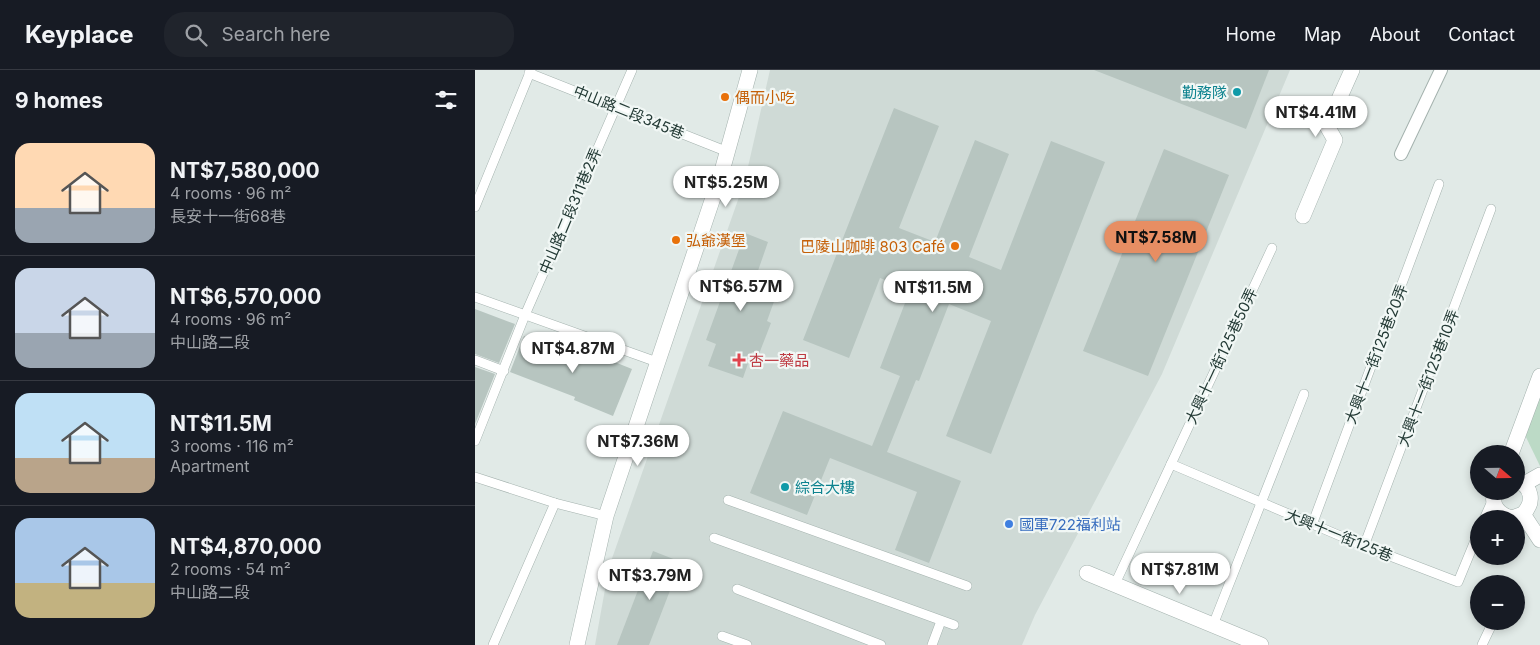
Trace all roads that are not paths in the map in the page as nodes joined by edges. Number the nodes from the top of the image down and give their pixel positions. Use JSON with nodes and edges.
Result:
{"nodes":[{"id":1,"x":632,"y":70,"type":"edge"},
{"id":2,"x":750,"y":70,"type":"edge"},
{"id":3,"x":1352,"y":70,"type":"edge"},
{"id":4,"x":1441,"y":70,"type":"edge"},
{"id":5,"x":530,"y":72,"type":"edge"},
{"id":6,"x":615,"y":106,"type":"junction"},
{"id":7,"x":728,"y":152,"type":"junction"},
{"id":8,"x":1401,"y":154,"type":"dead end"},
{"id":9,"x":1439,"y":184,"type":"dead end"},
{"id":10,"x":475,"y":208,"type":"edge"},
{"id":11,"x":1491,"y":210,"type":"dead end"},
{"id":12,"x":1303,"y":216,"type":"dead end"},
{"id":13,"x":1272,"y":248,"type":"dead end"},
{"id":14,"x":475,"y":297,"type":"edge"},
{"id":15,"x":525,"y":315,"type":"junction"},
{"id":16,"x":475,"y":360,"type":"edge"},
{"id":17,"x":657,"y":362,"type":"junction"},
{"id":18,"x":504,"y":371,"type":"junction"},
{"id":19,"x":1540,"y":376,"type":"edge"},
{"id":20,"x":1304,"y":394,"type":"dead end"},
{"id":21,"x":475,"y":441,"type":"edge"},
{"id":22,"x":1514,"y":445,"type":"edge"},
{"id":23,"x":1171,"y":464,"type":"junction"},
{"id":24,"x":1540,"y":475,"type":"edge"},
{"id":25,"x":475,"y":477,"type":"edge"},
{"id":26,"x":1525,"y":480,"type":"edge"},
{"id":27,"x":1525,"y":486,"type":"edge"},
{"id":28,"x":729,"y":500,"type":"dead end"},
{"id":29,"x":1261,"y":502,"type":"junction"},
{"id":30,"x":555,"y":503,"type":"junction"},
{"id":31,"x":1525,"y":511,"type":"edge"},
{"id":32,"x":606,"y":516,"type":"junction"},
{"id":33,"x":1525,"y":517,"type":"edge"},
{"id":34,"x":1312,"y":525,"type":"junction"},
{"id":35,"x":714,"y":538,"type":"dead end"},
{"id":36,"x":1540,"y":540,"type":"edge"},
{"id":37,"x":1364,"y":546,"type":"junction"},
{"id":38,"x":1470,"y":553,"type":"edge"},
{"id":39,"x":1087,"y":573,"type":"dead end"},
{"id":40,"x":1115,"y":584,"type":"junction"},
{"id":41,"x":967,"y":586,"type":"dead end"},
{"id":42,"x":737,"y":589,"type":"dead end"},
{"id":43,"x":941,"y":621,"type":"junction"},
{"id":44,"x":954,"y":625,"type":"dead end"},
{"id":45,"x":1213,"y":625,"type":"junction"},
{"id":46,"x":1489,"y":630,"type":"edge"},
{"id":47,"x":722,"y":636,"type":"dead end"},
{"id":48,"x":493,"y":645,"type":"edge"},
{"id":49,"x":577,"y":645,"type":"edge"},
{"id":50,"x":747,"y":645,"type":"edge"},
{"id":51,"x":881,"y":645,"type":"edge"},
{"id":52,"x":932,"y":645,"type":"edge"},
{"id":53,"x":1261,"y":645,"type":"edge"},
{"id":54,"x":1482,"y":645,"type":"edge"}],
"edges":[{"from":1,"to":6,"type":"lane","name":"中山路二段311巷2弄"},
{"from":2,"to":7,"type":"street"},
{"from":3,"to":12,"type":"street"},
{"from":4,"to":8,"type":"street"},
{"from":5,"to":6,"type":"lane","name":"中山路二段345巷"},
{"from":5,"to":10,"type":"lane"},
{"from":6,"to":7,"type":"lane","name":"中山路二段345巷"},
{"from":6,"to":15,"type":"lane","name":"中山路二段311巷2弄"},
{"from":7,"to":17,"type":"street"},
{"from":9,"to":34,"type":"lane","name":"大興十一街125巷20弄"},
{"from":11,"to":37,"type":"lane","name":"大興十一街125巷10弄"},
{"from":13,"to":23,"type":"lane","name":"大興十一街125巷50弄"},
{"from":14,"to":15,"type":"lane"},
{"from":15,"to":17,"type":"lane"},
{"from":15,"to":18,"type":"lane","name":"中山路二段311巷2弄"},
{"from":16,"to":18,"type":"lane"},
{"from":17,"to":32,"type":"street"},
{"from":18,"to":21,"type":"lane","name":"中山路二段311巷2弄"},
{"from":19,"to":22,"type":"street"},
{"from":20,"to":29,"type":"lane"},
{"from":23,"to":29,"type":"lane","name":"大興十一街125巷"},
{"from":23,"to":40,"type":"lane","name":"大興十一街125巷50弄"},
{"from":24,"to":26,"type":"street"},
{"from":25,"to":30,"type":"lane"},
{"from":27,"to":31,"type":"street"},
{"from":28,"to":41,"type":"lane"},
{"from":29,"to":34,"type":"lane","name":"大興十一街125巷"},
{"from":29,"to":45,"type":"lane"},
{"from":30,"to":32,"type":"lane"},
{"from":30,"to":48,"type":"lane"},
{"from":32,"to":49,"type":"street"},
{"from":33,"to":36,"type":"street"},
{"from":34,"to":37,"type":"lane","name":"大興十一街125巷"},
{"from":35,"to":43,"type":"lane"},
{"from":37,"to":38,"type":"lane","name":"大興十一街125巷"},
{"from":39,"to":40,"type":"street"},
{"from":40,"to":45,"type":"street"},
{"from":42,"to":51,"type":"lane"},
{"from":43,"to":44,"type":"lane"},
{"from":43,"to":52,"type":"lane"},
{"from":45,"to":53,"type":"street"},
{"from":46,"to":54,"type":"lane"},
{"from":47,"to":50,"type":"lane"}]}
